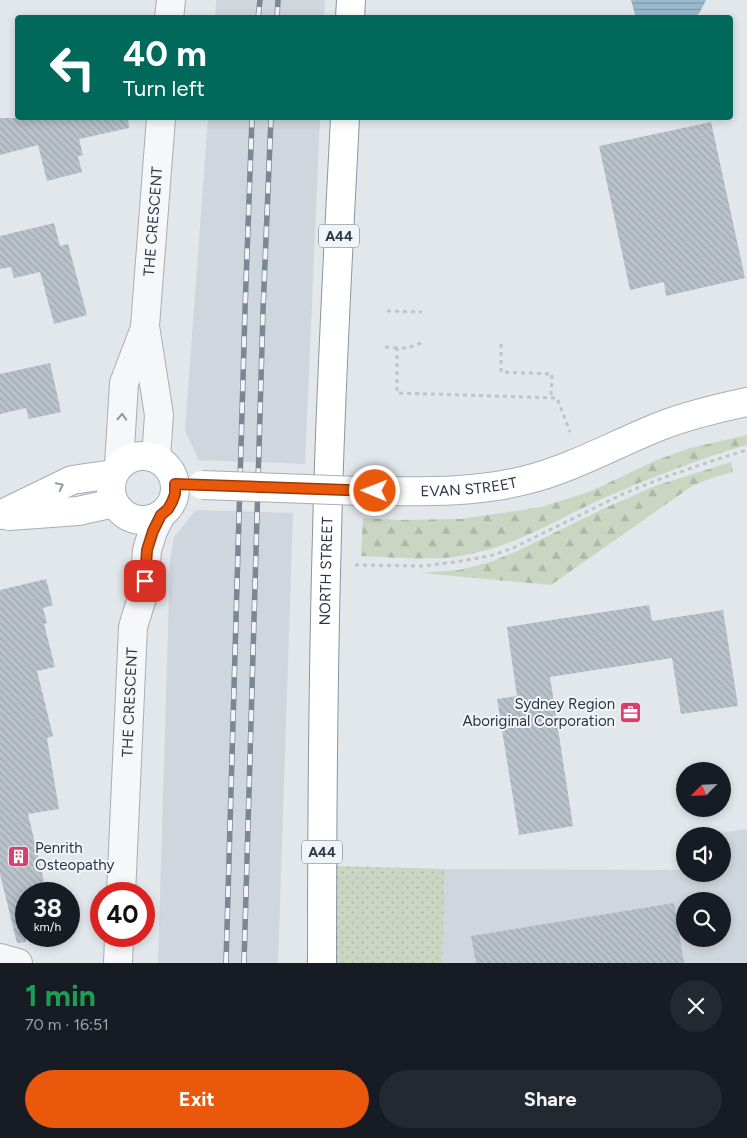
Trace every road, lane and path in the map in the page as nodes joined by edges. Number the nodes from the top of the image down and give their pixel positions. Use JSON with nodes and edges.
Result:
{"nodes":[{"id":1,"x":170,"y":0,"type":"edge"},
{"id":2,"x":351,"y":0,"type":"edge"},
{"id":3,"x":169,"y":15,"type":"edge"},
{"id":4,"x":350,"y":15,"type":"edge"},
{"id":5,"x":162,"y":120,"type":"edge"},
{"id":6,"x":345,"y":120,"type":"edge"},
{"id":7,"x":387,"y":311,"type":"dead end"},
{"id":8,"x":422,"y":312,"type":"dead end"},
{"id":9,"x":145,"y":326,"type":"junction"},
{"id":10,"x":421,"y":343,"type":"dead end"},
{"id":11,"x":501,"y":344,"type":"dead end"},
{"id":12,"x":385,"y":347,"type":"dead end"},
{"id":13,"x":397,"y":348,"type":"junction"},
{"id":14,"x":551,"y":397,"type":"junction"},
{"id":15,"x":747,"y":402,"type":"edge"},
{"id":16,"x":570,"y":432,"type":"dead end"},
{"id":17,"x":747,"y":450,"type":"edge"},
{"id":18,"x":156,"y":458,"type":"junction"},
{"id":19,"x":116,"y":469,"type":"junction"},
{"id":20,"x":188,"y":485,"type":"junction"},
{"id":21,"x":114,"y":503,"type":"junction"},
{"id":22,"x":161,"y":515,"type":"junction"},
{"id":23,"x":0,"y":516,"type":"edge"},
{"id":24,"x":349,"y":564,"type":"dead end"},
{"id":25,"x":122,"y":882,"type":"edge"},
{"id":26,"x":119,"y":947,"type":"edge"},
{"id":27,"x":0,"y":958,"type":"edge"},
{"id":28,"x":18,"y":963,"type":"edge"},
{"id":29,"x":118,"y":963,"type":"edge"},
{"id":30,"x":322,"y":963,"type":"edge"}],
"edges":[{"from":1,"to":3,"type":"street"},
{"from":2,"to":4,"type":"main road"},
{"from":5,"to":9,"type":"street","name":"THE CRESCENT"},
{"from":6,"to":30,"type":"main road","name":"NORTH STREET","number":"A44"},
{"from":7,"to":8,"type":"path"},
{"from":9,"to":18,"type":"street","name":"THE CRESCENT"},
{"from":19,"to":9,"type":"street","name":"THE CRESCENT","one_way":true},
{"from":10,"to":13,"type":"path"},
{"from":11,"to":14,"type":"path"},
{"from":12,"to":13,"type":"path"},
{"from":13,"to":14,"type":"path"},
{"from":14,"to":16,"type":"path"},
{"from":15,"to":20,"type":"main road","name":"EVAN STREET","bridge":true},
{"from":17,"to":24,"type":"path"},
{"from":18,"to":19,"type":"main road"},
{"from":18,"to":20,"type":"main road"},
{"from":19,"to":21,"type":"main road"},
{"from":23,"to":19,"type":"main road","one_way":true},
{"from":20,"to":22,"type":"main road"},
{"from":21,"to":22,"type":"main road"},
{"from":21,"to":23,"type":"main road"},
{"from":22,"to":25,"type":"street","name":"THE CRESCENT"},
{"from":26,"to":29,"type":"street"},
{"from":27,"to":28,"type":"street"}]}
